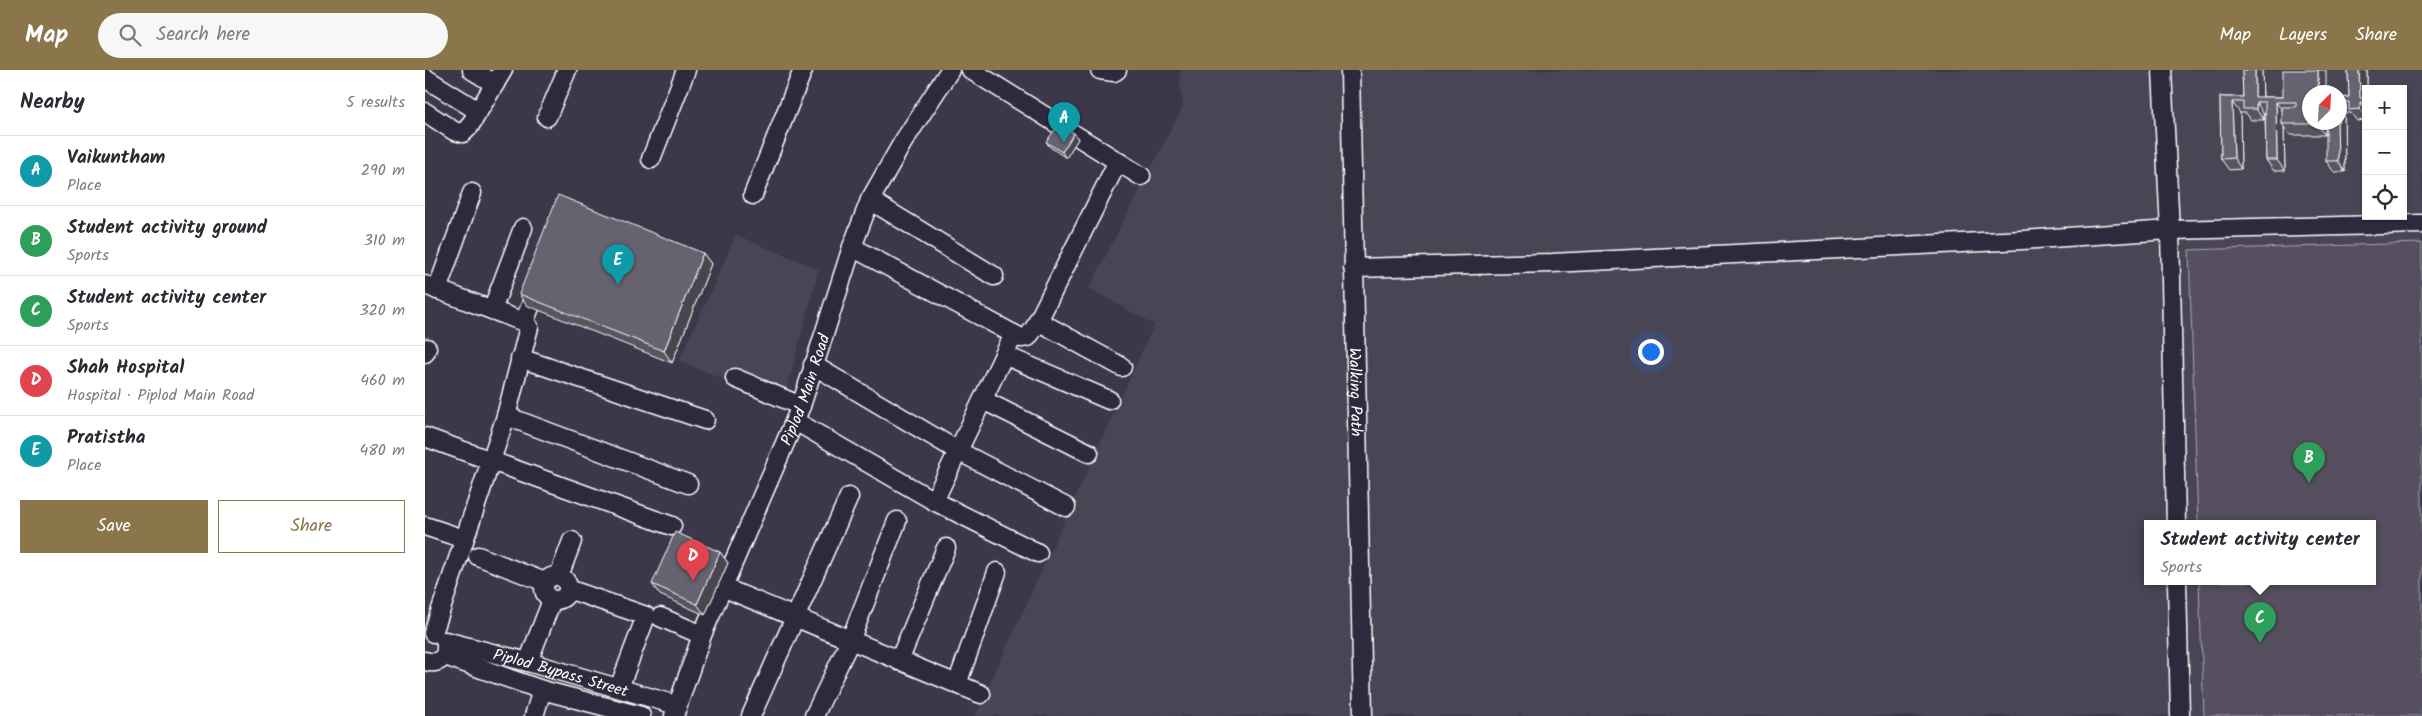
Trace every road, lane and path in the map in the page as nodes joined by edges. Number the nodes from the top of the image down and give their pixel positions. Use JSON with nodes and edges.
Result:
{"nodes":[{"id":1,"x":472,"y":70,"type":"edge"},
{"id":2,"x":567,"y":70,"type":"edge"},
{"id":3,"x":685,"y":70,"type":"edge"},
{"id":4,"x":803,"y":70,"type":"edge"},
{"id":5,"x":950,"y":70,"type":"edge"},
{"id":6,"x":971,"y":70,"type":"edge"},
{"id":7,"x":1100,"y":70,"type":"edge"},
{"id":8,"x":1117,"y":70,"type":"edge"},
{"id":9,"x":1349,"y":70,"type":"edge"},
{"id":10,"x":2162,"y":70,"type":"edge"},
{"id":11,"x":499,"y":77,"type":"edge"},
{"id":12,"x":425,"y":78,"type":"edge"},
{"id":13,"x":425,"y":112,"type":"edge"},
{"id":14,"x":478,"y":112,"type":"junction"},
{"id":15,"x":547,"y":117,"type":"dead end"},
{"id":16,"x":651,"y":159,"type":"dead end"},
{"id":17,"x":1117,"y":163,"type":"junction"},
{"id":18,"x":1141,"y":176,"type":"dead end"},
{"id":19,"x":472,"y":193,"type":"dead end"},
{"id":20,"x":753,"y":195,"type":"dead end"},
{"id":21,"x":870,"y":200,"type":"junction"},
{"id":22,"x":2422,"y":224,"type":"edge"},
{"id":23,"x":523,"y":228,"type":"dead end"},
{"id":24,"x":2170,"y":230,"type":"junction"},
{"id":25,"x":852,"y":247,"type":"junction"},
{"id":26,"x":1353,"y":268,"type":"junction"},
{"id":27,"x":545,"y":270,"type":"edge"},
{"id":28,"x":995,"y":276,"type":"dead end"},
{"id":29,"x":431,"y":288,"type":"edge"},
{"id":30,"x":531,"y":305,"type":"junction"},
{"id":31,"x":492,"y":310,"type":"junction"},
{"id":32,"x":549,"y":311,"type":"edge"},
{"id":33,"x":1038,"y":321,"type":"junction"},
{"id":34,"x":524,"y":322,"type":"junction"},
{"id":35,"x":1014,"y":334,"type":"junction"},
{"id":36,"x":1003,"y":355,"type":"junction"},
{"id":37,"x":520,"y":358,"type":"junction"},
{"id":38,"x":813,"y":365,"type":"junction"},
{"id":39,"x":1122,"y":367,"type":"dead end"},
{"id":40,"x":735,"y":378,"type":"dead end"},
{"id":41,"x":983,"y":400,"type":"junction"},
{"id":42,"x":1109,"y":400,"type":"dead end"},
{"id":43,"x":798,"y":414,"type":"junction"},
{"id":44,"x":506,"y":416,"type":"junction"},
{"id":45,"x":705,"y":420,"type":"dead end"},
{"id":46,"x":425,"y":437,"type":"edge"},
{"id":47,"x":958,"y":451,"type":"junction"},
{"id":48,"x":1089,"y":453,"type":"dead end"},
{"id":49,"x":491,"y":459,"type":"junction"},
{"id":50,"x":687,"y":484,"type":"dead end"},
{"id":51,"x":849,"y":497,"type":"dead end"},
{"id":52,"x":935,"y":501,"type":"junction"},
{"id":53,"x":1066,"y":507,"type":"dead end"},
{"id":54,"x":2176,"y":520,"type":"edge"},
{"id":55,"x":897,"y":521,"type":"dead end"},
{"id":56,"x":425,"y":526,"type":"edge"},
{"id":57,"x":672,"y":526,"type":"dead end"},
{"id":58,"x":463,"y":539,"type":"junction"},
{"id":59,"x":572,"y":541,"type":"dead end"},
{"id":60,"x":946,"y":548,"type":"dead end"},
{"id":61,"x":1038,"y":553,"type":"dead end"},
{"id":62,"x":478,"y":556,"type":"dead end"},
{"id":63,"x":997,"y":572,"type":"dead end"},
{"id":64,"x":557,"y":582,"type":"junction"},
{"id":65,"x":2177,"y":585,"type":"edge"},
{"id":66,"x":722,"y":587,"type":"junction"},
{"id":67,"x":660,"y":617,"type":"dead end"},
{"id":68,"x":794,"y":618,"type":"junction"},
{"id":69,"x":702,"y":635,"type":"junction"},
{"id":70,"x":437,"y":641,"type":"edge"},
{"id":71,"x":850,"y":641,"type":"junction"},
{"id":72,"x":425,"y":661,"type":"edge"},
{"id":73,"x":899,"y":661,"type":"junction"},
{"id":74,"x":528,"y":662,"type":"junction"},
{"id":75,"x":957,"y":684,"type":"junction"},
{"id":76,"x":619,"y":688,"type":"junction"},
{"id":77,"x":542,"y":690,"type":"junction"},
{"id":78,"x":981,"y":694,"type":"dead end"},
{"id":79,"x":675,"y":711,"type":"edge"},
{"id":80,"x":534,"y":716,"type":"edge"},
{"id":81,"x":641,"y":716,"type":"edge"},
{"id":82,"x":751,"y":716,"type":"edge"},
{"id":83,"x":814,"y":716,"type":"edge"},
{"id":84,"x":1363,"y":716,"type":"edge"},
{"id":85,"x":2180,"y":716,"type":"edge"}],
"edges":[{"from":1,"to":11,"type":"street"},
{"from":2,"to":15,"type":"street"},
{"from":3,"to":16,"type":"street"},
{"from":4,"to":20,"type":"street"},
{"from":5,"to":21,"type":"street","name":"Piplod Main Road"},
{"from":6,"to":17,"type":"street"},
{"from":7,"to":8,"type":"street"},
{"from":9,"to":26,"type":"street","name":"Walking Path"},
{"from":10,"to":24,"type":"street"},
{"from":11,"to":14,"type":"street"},
{"from":12,"to":14,"type":"street"},
{"from":13,"to":14,"type":"street"},
{"from":17,"to":18,"type":"street"},
{"from":17,"to":33,"type":"street"},
{"from":19,"to":29,"type":"street"},
{"from":21,"to":25,"type":"street","name":"Piplod Main Road"},
{"from":21,"to":28,"type":"street"},
{"from":22,"to":24,"type":"street"},
{"from":23,"to":31,"type":"street"},
{"from":24,"to":26,"type":"street"},
{"from":24,"to":54,"type":"street"},
{"from":25,"to":35,"type":"street"},
{"from":25,"to":38,"type":"street","name":"Piplod Main Road"},
{"from":26,"to":84,"type":"street","name":"Walking Path"},
{"from":27,"to":30,"type":"street"},
{"from":29,"to":31,"type":"street"},
{"from":30,"to":32,"type":"street"},
{"from":30,"to":34,"type":"street"},
{"from":31,"to":34,"type":"street"},
{"from":33,"to":35,"type":"street"},
{"from":33,"to":39,"type":"street"},
{"from":34,"to":37,"type":"street"},
{"from":35,"to":36,"type":"street"},
{"from":36,"to":41,"type":"street"},
{"from":36,"to":42,"type":"street"},
{"from":37,"to":44,"type":"street"},
{"from":37,"to":45,"type":"street"},
{"from":38,"to":43,"type":"street","name":"Piplod Main Road"},
{"from":38,"to":47,"type":"street"},
{"from":40,"to":43,"type":"street"},
{"from":41,"to":47,"type":"street"},
{"from":41,"to":48,"type":"street"},
{"from":43,"to":52,"type":"street"},
{"from":43,"to":66,"type":"street","name":"Piplod Main Road"},
{"from":44,"to":49,"type":"street"},
{"from":44,"to":50,"type":"street"},
{"from":46,"to":49,"type":"street"},
{"from":47,"to":52,"type":"street"},
{"from":47,"to":53,"type":"street"},
{"from":49,"to":57,"type":"street"},
{"from":49,"to":58,"type":"street"},
{"from":51,"to":68,"type":"street"},
{"from":52,"to":61,"type":"street"},
{"from":55,"to":71,"type":"street"},
{"from":56,"to":58,"type":"street"},
{"from":58,"to":70,"type":"street"},
{"from":59,"to":64,"type":"street"},
{"from":60,"to":73,"type":"street"},
{"from":62,"to":64,"type":"street"},
{"from":63,"to":75,"type":"street"},
{"from":64,"to":74,"type":"street"},
{"from":64,"to":76,"type":"street"},
{"from":65,"to":85,"type":"street"},
{"from":66,"to":68,"type":"street"},
{"from":66,"to":69,"type":"street","name":"Piplod Main Road"},
{"from":67,"to":69,"type":"street"},
{"from":68,"to":71,"type":"street"},
{"from":68,"to":82,"type":"street"},
{"from":69,"to":79,"type":"street","name":"Piplod Main Road"},
{"from":70,"to":72,"type":"street"},
{"from":70,"to":74,"type":"street","name":"Piplod Bypass Street"},
{"from":70,"to":77,"type":"street","name":"Piplod Bypass Street"},
{"from":71,"to":73,"type":"street"},
{"from":71,"to":83,"type":"street"},
{"from":73,"to":75,"type":"street"},
{"from":74,"to":76,"type":"street","name":"Piplod Bypass Street"},
{"from":75,"to":78,"type":"street"},
{"from":76,"to":79,"type":"street","name":"Piplod Bypass Street"},
{"from":77,"to":80,"type":"street"},
{"from":77,"to":81,"type":"street","name":"Piplod Bypass Street"}]}
